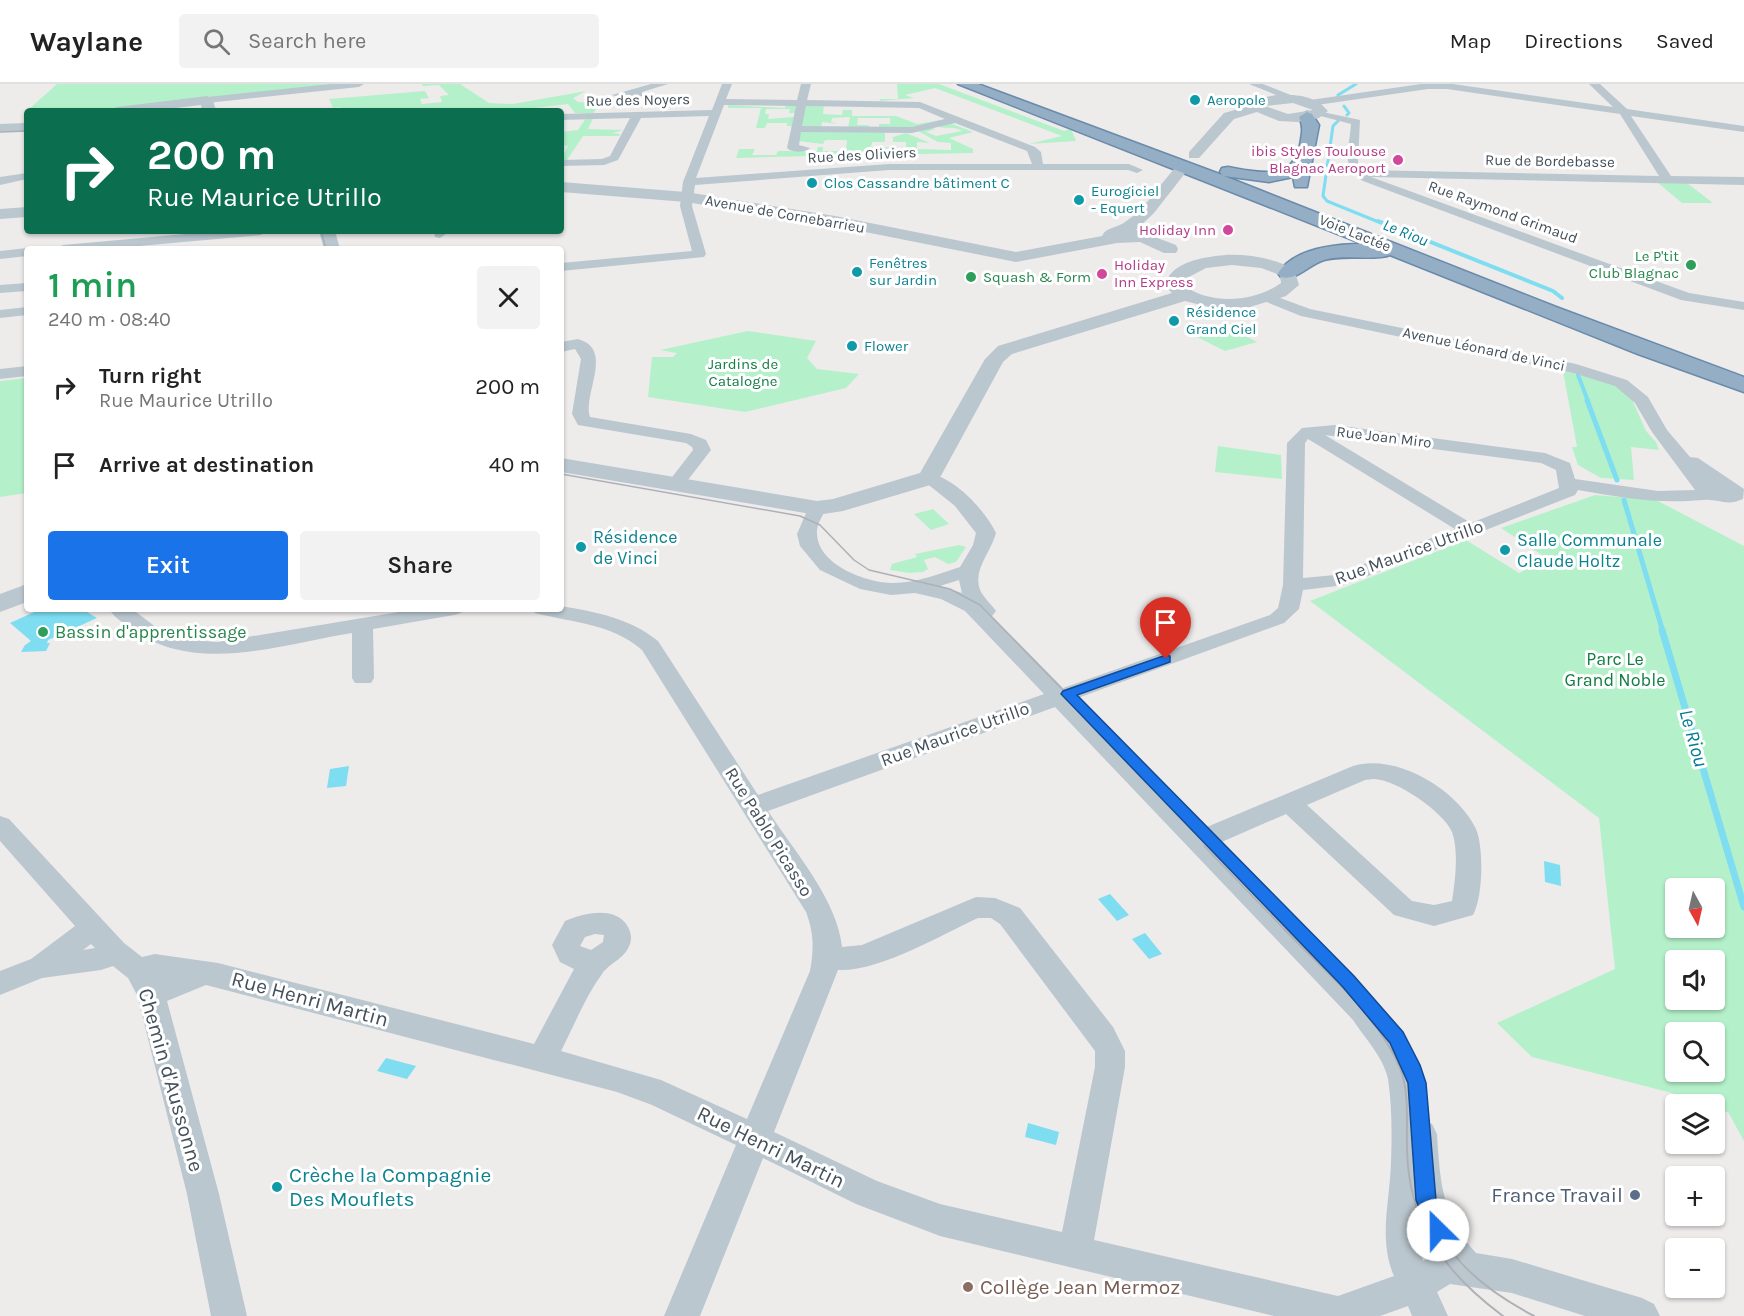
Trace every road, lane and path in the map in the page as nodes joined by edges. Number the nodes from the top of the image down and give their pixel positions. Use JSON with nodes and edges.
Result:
{"nodes":[{"id":1,"x":359,"y":84,"type":"edge"},
{"id":2,"x":663,"y":84,"type":"edge"},
{"id":3,"x":727,"y":84,"type":"edge"},
{"id":4,"x":806,"y":84,"type":"edge"},
{"id":5,"x":965,"y":84,"type":"edge"},
{"id":6,"x":981,"y":84,"type":"edge"},
{"id":7,"x":1254,"y":84,"type":"edge"},
{"id":8,"x":1594,"y":84,"type":"edge"},
{"id":9,"x":632,"y":91,"type":"dead end"},
{"id":10,"x":1273,"y":95,"type":"junction"},
{"id":11,"x":801,"y":103,"type":"junction"},
{"id":12,"x":208,"y":106,"type":"edge"},
{"id":13,"x":1257,"y":106,"type":"junction"},
{"id":14,"x":172,"y":108,"type":"edge"},
{"id":15,"x":717,"y":108,"type":"junction"},
{"id":16,"x":1623,"y":111,"type":"junction"},
{"id":17,"x":1310,"y":112,"type":"junction"},
{"id":18,"x":1269,"y":114,"type":"junction"},
{"id":19,"x":637,"y":115,"type":"junction"},
{"id":20,"x":564,"y":117,"type":"edge"},
{"id":21,"x":1287,"y":117,"type":"joint"},
{"id":22,"x":957,"y":119,"type":"junction"},
{"id":23,"x":1226,"y":119,"type":"junction"},
{"id":24,"x":24,"y":127,"type":"edge"},
{"id":25,"x":0,"y":128,"type":"edge"},
{"id":26,"x":796,"y":129,"type":"junction"},
{"id":27,"x":1744,"y":129,"type":"edge"},
{"id":28,"x":24,"y":133,"type":"edge"},
{"id":29,"x":0,"y":134,"type":"edge"},
{"id":30,"x":804,"y":148,"type":"dead end"},
{"id":31,"x":1304,"y":161,"type":"junction"},
{"id":32,"x":564,"y":163,"type":"edge"},
{"id":33,"x":1185,"y":166,"type":"junction"},
{"id":34,"x":1038,"y":167,"type":"junction"},
{"id":35,"x":1137,"y":170,"type":"dead end"},
{"id":36,"x":1356,"y":173,"type":"junction"},
{"id":37,"x":24,"y":177,"type":"edge"},
{"id":38,"x":1667,"y":179,"type":"junction"},
{"id":39,"x":0,"y":181,"type":"edge"},
{"id":40,"x":1744,"y":181,"type":"edge"},
{"id":41,"x":564,"y":187,"type":"edge"},
{"id":42,"x":687,"y":189,"type":"junction"},
{"id":43,"x":1276,"y":202,"type":"junction"},
{"id":44,"x":1320,"y":211,"type":"junction"},
{"id":45,"x":24,"y":212,"type":"edge"},
{"id":46,"x":0,"y":214,"type":"edge"},
{"id":47,"x":692,"y":225,"type":"junction"},
{"id":48,"x":675,"y":226,"type":"dead end"},
{"id":49,"x":1131,"y":230,"type":"junction"},
{"id":50,"x":232,"y":234,"type":"edge"},
{"id":51,"x":97,"y":246,"type":"edge"},
{"id":52,"x":24,"y":252,"type":"edge"},
{"id":53,"x":0,"y":255,"type":"edge"},
{"id":54,"x":1006,"y":255,"type":"junction"},
{"id":55,"x":1221,"y":261,"type":"junction"},
{"id":56,"x":1268,"y":263,"type":"junction"},
{"id":57,"x":564,"y":267,"type":"edge"},
{"id":58,"x":1187,"y":269,"type":"junction"},
{"id":59,"x":1288,"y":273,"type":"junction"},
{"id":60,"x":24,"y":287,"type":"edge"},
{"id":61,"x":0,"y":290,"type":"edge"},
{"id":62,"x":1185,"y":295,"type":"junction"},
{"id":63,"x":1269,"y":298,"type":"junction"},
{"id":64,"x":1744,"y":306,"type":"edge"},
{"id":65,"x":1537,"y":307,"type":"junction"},
{"id":66,"x":24,"y":311,"type":"edge"},
{"id":67,"x":0,"y":314,"type":"edge"},
{"id":68,"x":569,"y":346,"type":"edge"},
{"id":69,"x":24,"y":371,"type":"edge"},
{"id":70,"x":0,"y":374,"type":"edge"},
{"id":71,"x":1744,"y":374,"type":"edge"},
{"id":72,"x":1744,"y":385,"type":"edge"},
{"id":73,"x":1308,"y":432,"type":"junction"},
{"id":74,"x":564,"y":466,"type":"edge"},
{"id":75,"x":929,"y":478,"type":"junction"},
{"id":76,"x":1567,"y":483,"type":"junction"},
{"id":77,"x":675,"y":485,"type":"junction"},
{"id":78,"x":1726,"y":491,"type":"edge"},
{"id":79,"x":817,"y":508,"type":"junction"},
{"id":80,"x":1470,"y":530,"type":"junction"},
{"id":81,"x":968,"y":571,"type":"junction"},
{"id":82,"x":1293,"y":585,"type":"junction"},
{"id":83,"x":917,"y":587,"type":"junction"},
{"id":84,"x":24,"y":593,"type":"edge"},
{"id":85,"x":0,"y":604,"type":"edge"},
{"id":86,"x":123,"y":612,"type":"edge"},
{"id":87,"x":436,"y":612,"type":"edge"},
{"id":88,"x":556,"y":612,"type":"edge"},
{"id":89,"x":369,"y":623,"type":"junction"},
{"id":90,"x":363,"y":678,"type":"dead end"},
{"id":91,"x":1063,"y":695,"type":"junction"},
{"id":92,"x":1290,"y":803,"type":"junction"},
{"id":93,"x":755,"y":806,"type":"junction"},
{"id":94,"x":0,"y":825,"type":"edge"},
{"id":95,"x":1203,"y":839,"type":"junction"},
{"id":96,"x":93,"y":928,"type":"junction"},
{"id":97,"x":114,"y":951,"type":"junction"},
{"id":98,"x":827,"y":958,"type":"junction"},
{"id":99,"x":595,"y":961,"type":"dead end"},
{"id":100,"x":40,"y":967,"type":"junction"},
{"id":101,"x":145,"y":982,"type":"junction"},
{"id":102,"x":0,"y":983,"type":"edge"},
{"id":103,"x":543,"y":1059,"type":"junction"},
{"id":104,"x":756,"y":1141,"type":"junction"},
{"id":105,"x":1075,"y":1251,"type":"junction"},
{"id":106,"x":1466,"y":1268,"type":"junction"},
{"id":107,"x":1423,"y":1301,"type":"edge"},
{"id":108,"x":1344,"y":1314,"type":"edge"},
{"id":109,"x":229,"y":1316,"type":"edge"},
{"id":110,"x":682,"y":1316,"type":"edge"},
{"id":111,"x":1642,"y":1316,"type":"edge"}],
"edges":[{"from":1,"to":12,"type":"street"},
{"from":2,"to":9,"type":"street"},
{"from":3,"to":15,"type":"street"},
{"from":4,"to":11,"type":"street"},
{"from":5,"to":43,"type":"highway","name":"Voie Lactée"},
{"from":6,"to":33,"type":"highway","name":"Voie Lactée"},
{"from":7,"to":10,"type":"street"},
{"from":8,"to":16,"type":"street"},
{"from":10,"to":13,"type":"street"},
{"from":10,"to":17,"type":"street"},
{"from":11,"to":15,"type":"street","name":"Rue des Noyers"},
{"from":11,"to":22,"type":"street","name":"Rue des Noyers"},
{"from":11,"to":26,"type":"street"},
{"from":12,"to":14,"type":"street"},
{"from":13,"to":18,"type":"street"},
{"from":13,"to":23,"type":"street"},
{"from":15,"to":19,"type":"street","name":"Rue des Noyers"},
{"from":15,"to":42,"type":"street"},
{"from":16,"to":17,"type":"street"},
{"from":16,"to":27,"type":"street"},
{"from":16,"to":38,"type":"street"},
{"from":17,"to":21,"type":"highway"},
{"from":17,"to":31,"type":"highway"},
{"from":17,"to":36,"type":"street"},
{"from":18,"to":21,"type":"street"},
{"from":18,"to":23,"type":"street"},
{"from":19,"to":20,"type":"street","name":"Rue des Noyers"},
{"from":19,"to":32,"type":"street"},
{"from":22,"to":26,"type":"street"},
{"from":22,"to":34,"type":"street","name":"Rue des Noyers"},
{"from":23,"to":33,"type":"street"},
{"from":24,"to":25,"type":"street"},
{"from":26,"to":30,"type":"street"},
{"from":28,"to":29,"type":"street"},
{"from":31,"to":33,"type":"highway"},
{"from":31,"to":44,"type":"highway"},
{"from":33,"to":44,"type":"highway","name":"Voie Lactée"},
{"from":33,"to":49,"type":"street"},
{"from":34,"to":35,"type":"street","name":"Rue des Oliviers"},
{"from":34,"to":42,"type":"street","name":"Rue des Oliviers"},
{"from":36,"to":38,"type":"street","name":"Rue de Bordebasse"},
{"from":36,"to":64,"type":"street","name":"Rue Raymond Grimaud"},
{"from":37,"to":39,"type":"street"},
{"from":38,"to":40,"type":"street","name":"Rue de Bordebasse"},
{"from":41,"to":42,"type":"street","name":"Avenue de Cornebarrieu"},
{"from":42,"to":47,"type":"street"},
{"from":42,"to":54,"type":"street","name":"Avenue de Cornebarrieu"},
{"from":43,"to":56,"type":"highway"},
{"from":43,"to":65,"type":"highway","name":"Voie Lactée"},
{"from":44,"to":71,"type":"highway","name":"Voie Lactée"},
{"from":45,"to":46,"type":"street"},
{"from":47,"to":48,"type":"street"},
{"from":47,"to":57,"type":"street"},
{"from":49,"to":54,"type":"street","name":"Avenue de Cornebarrieu"},
{"from":49,"to":54,"type":"street","name":"Avenue de Cornebarrieu"},
{"from":49,"to":55,"type":"street","name":"Avenue de Cornebarrieu"},
{"from":49,"to":58,"type":"street","name":"Avenue de Cornebarrieu"},
{"from":50,"to":51,"type":"street"},
{"from":52,"to":53,"type":"street"},
{"from":55,"to":56,"type":"street"},
{"from":55,"to":58,"type":"street"},
{"from":56,"to":59,"type":"street"},
{"from":58,"to":62,"type":"street"},
{"from":59,"to":63,"type":"street"},
{"from":59,"to":65,"type":"highway"},
{"from":60,"to":61,"type":"street"},
{"from":62,"to":63,"type":"street"},
{"from":62,"to":75,"type":"street"},
{"from":63,"to":78,"type":"street","name":"Avenue Léonard de Vinci"},
{"from":65,"to":72,"type":"highway","name":"Voie Lactée"},
{"from":66,"to":67,"type":"street"},
{"from":68,"to":77,"type":"street"},
{"from":69,"to":70,"type":"street"},
{"from":73,"to":76,"type":"street","name":"Rue Joan Miro"},
{"from":73,"to":80,"type":"street"},
{"from":73,"to":82,"type":"street"},
{"from":74,"to":77,"type":"street"},
{"from":75,"to":79,"type":"street"},
{"from":75,"to":81,"type":"street"},
{"from":76,"to":78,"type":"street"},
{"from":76,"to":80,"type":"street","name":"Rue Maurice Utrillo"},
{"from":77,"to":79,"type":"street"},
{"from":79,"to":83,"type":"street"},
{"from":80,"to":82,"type":"street","name":"Rue Maurice Utrillo"},
{"from":81,"to":83,"type":"street"},
{"from":81,"to":91,"type":"street"},
{"from":82,"to":91,"type":"street","name":"Rue Maurice Utrillo"},
{"from":83,"to":91,"type":"street"},
{"from":84,"to":85,"type":"street"},
{"from":86,"to":89,"type":"street"},
{"from":87,"to":89,"type":"street"},
{"from":88,"to":93,"type":"street","name":"Rue Pablo Picasso"},
{"from":89,"to":90,"type":"street"},
{"from":91,"to":93,"type":"street","name":"Rue Maurice Utrillo"},
{"from":91,"to":95,"type":"street"},
{"from":92,"to":92,"type":"street"},
{"from":92,"to":95,"type":"street"},
{"from":93,"to":98,"type":"street","name":"Rue Pablo Picasso"},
{"from":94,"to":96,"type":"street","name":"Chemin d'Aussonne"},
{"from":95,"to":106,"type":"street"},
{"from":95,"to":107,"type":"street"},
{"from":96,"to":97,"type":"street","name":"Chemin d'Aussonne"},
{"from":96,"to":100,"type":"street"},
{"from":97,"to":100,"type":"street"},
{"from":97,"to":101,"type":"street","name":"Chemin d'Aussonne"},
{"from":98,"to":104,"type":"street","name":"Rue Pablo Picasso"},
{"from":98,"to":105,"type":"street"},
{"from":99,"to":103,"type":"street"},
{"from":100,"to":102,"type":"street"},
{"from":101,"to":103,"type":"street","name":"Rue Henri Martin"},
{"from":101,"to":109,"type":"street","name":"Chemin d'Aussonne"},
{"from":103,"to":104,"type":"street","name":"Rue Henri Martin"},
{"from":104,"to":105,"type":"street","name":"Rue Henri Martin"},
{"from":104,"to":110,"type":"street","name":"Rue Pablo Picasso"},
{"from":105,"to":108,"type":"street","name":"Rue Henri Martin"},
{"from":106,"to":107,"type":"street"},
{"from":106,"to":111,"type":"street"},
{"from":107,"to":108,"type":"street"}]}
